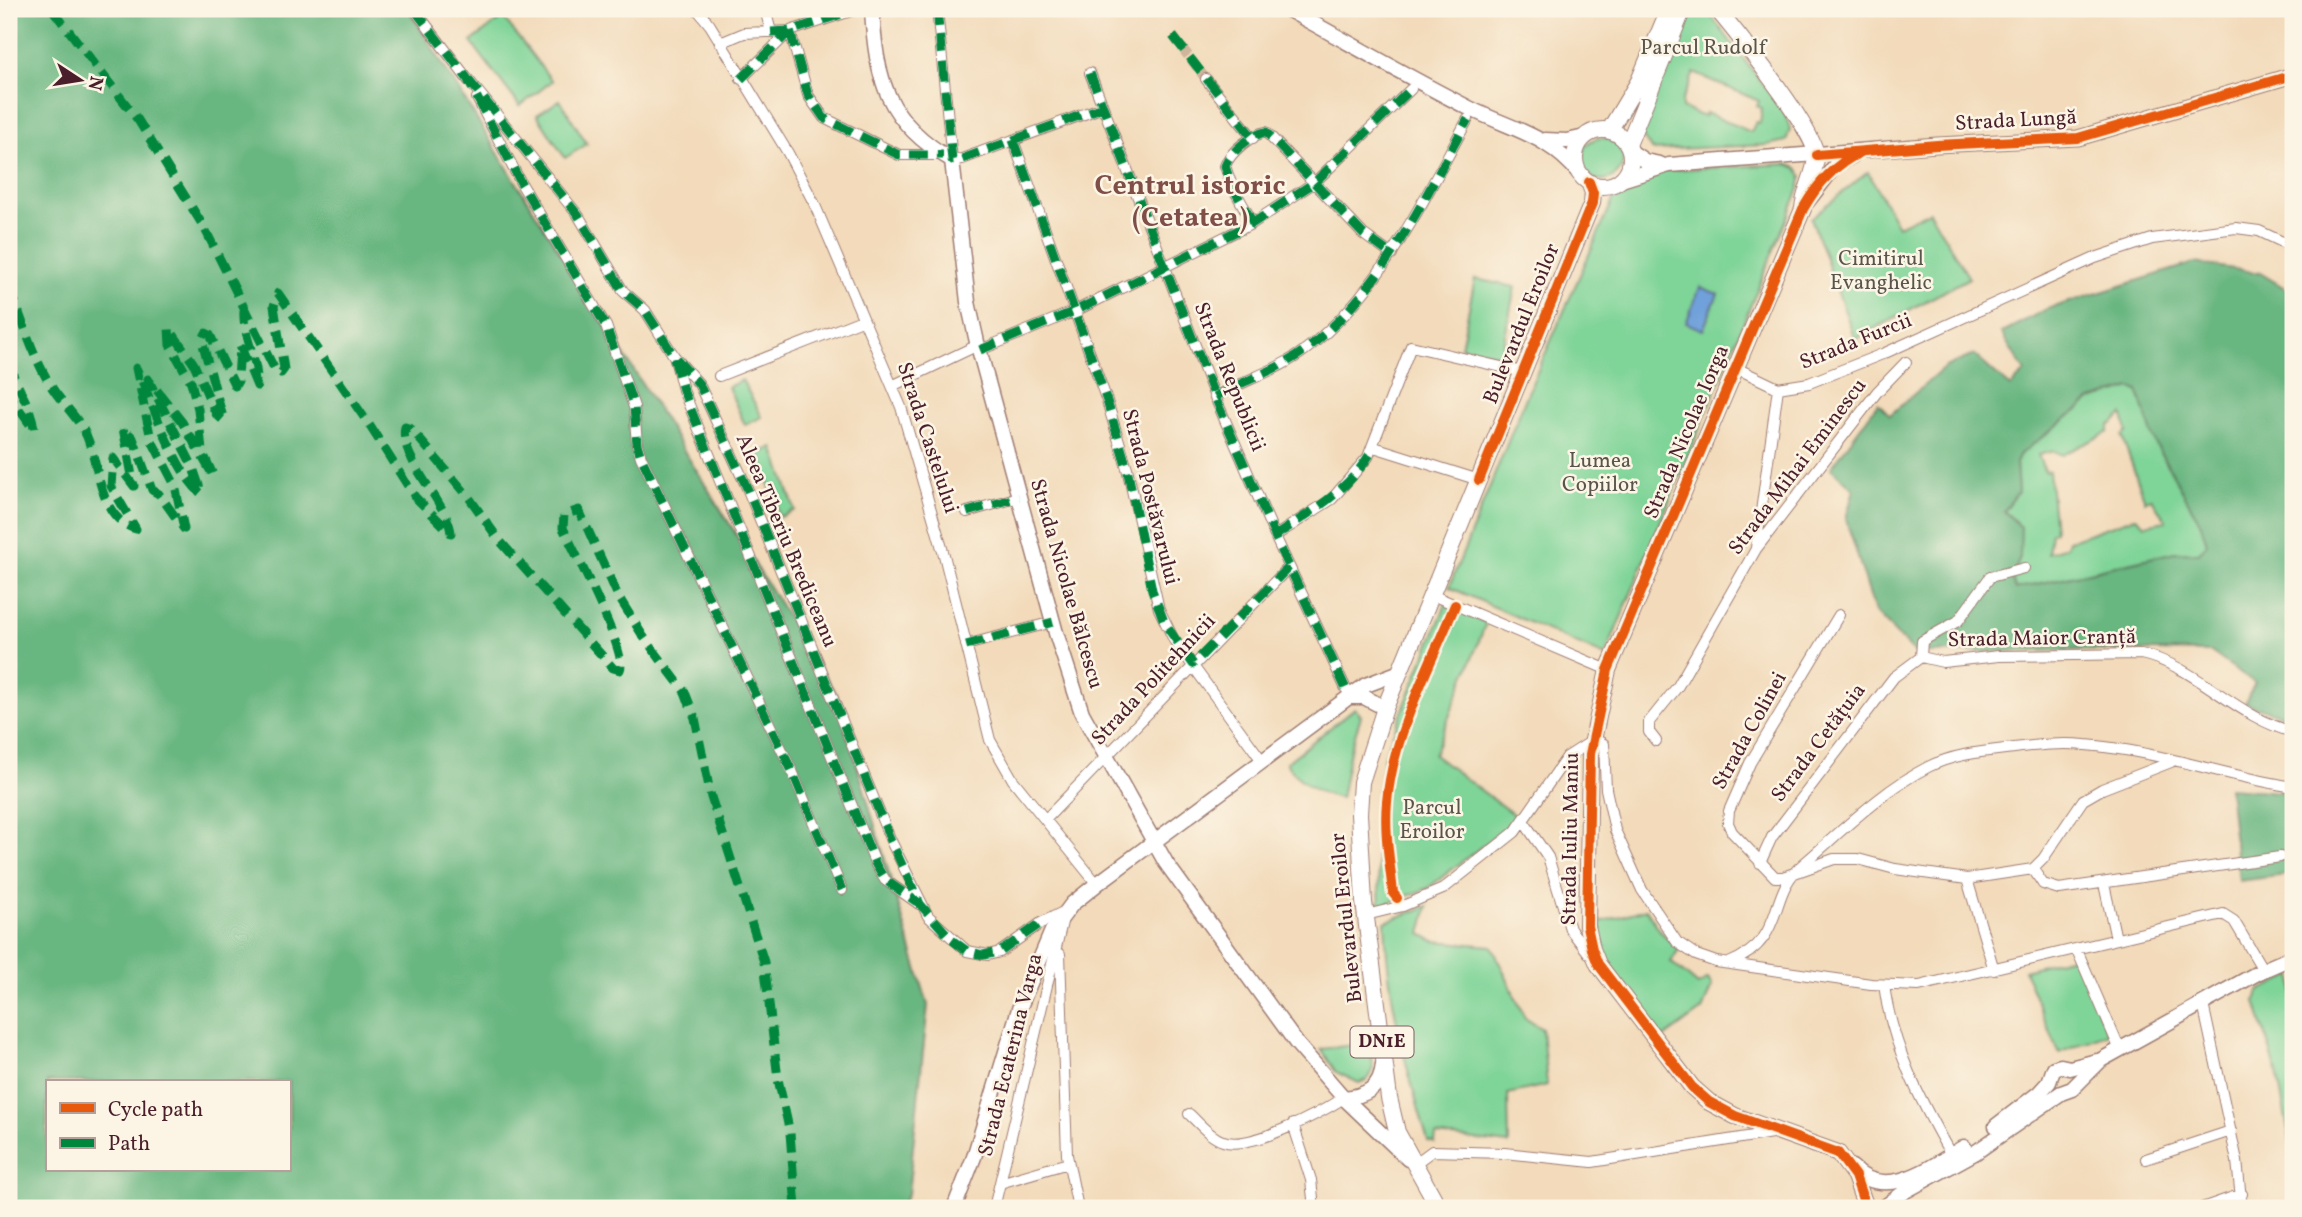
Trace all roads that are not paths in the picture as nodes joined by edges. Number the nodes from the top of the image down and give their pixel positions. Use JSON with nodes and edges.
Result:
{"nodes":[{"id":1,"x":414,"y":9,"type":"edge"},
{"id":2,"x":696,"y":9,"type":"edge"},
{"id":3,"x":765,"y":9,"type":"edge"},
{"id":4,"x":857,"y":9,"type":"edge"},
{"id":5,"x":872,"y":9,"type":"edge"},
{"id":6,"x":937,"y":9,"type":"edge"},
{"id":7,"x":1287,"y":9,"type":"edge"},
{"id":8,"x":1669,"y":9,"type":"edge"},
{"id":9,"x":1683,"y":9,"type":"edge"},
{"id":10,"x":1717,"y":9,"type":"edge"},
{"id":11,"x":790,"y":30,"type":"junction"},
{"id":12,"x":771,"y":32,"type":"junction"},
{"id":13,"x":720,"y":43,"type":"junction"},
{"id":14,"x":1090,"y":74,"type":"dead end"},
{"id":15,"x":2293,"y":75,"type":"edge"},
{"id":16,"x":467,"y":78,"type":"junction"},
{"id":17,"x":741,"y":79,"type":"junction"},
{"id":18,"x":1206,"y":79,"type":"tunnel mouth"},
{"id":19,"x":1411,"y":89,"type":"dead end"},
{"id":20,"x":1103,"y":107,"type":"junction"},
{"id":21,"x":1468,"y":119,"type":"dead end"},
{"id":22,"x":1609,"y":131,"type":"junction"},
{"id":23,"x":1585,"y":137,"type":"junction"},
{"id":24,"x":1253,"y":138,"type":"junction"},
{"id":25,"x":1013,"y":140,"type":"junction"},
{"id":26,"x":1544,"y":140,"type":"junction"},
{"id":27,"x":1629,"y":148,"type":"junction"},
{"id":28,"x":1861,"y":152,"type":"junction"},
{"id":29,"x":1817,"y":155,"type":"junction"},
{"id":30,"x":948,"y":158,"type":"junction"},
{"id":31,"x":1669,"y":165,"type":"junction"},
{"id":32,"x":1584,"y":178,"type":"junction"},
{"id":33,"x":1621,"y":180,"type":"junction"},
{"id":34,"x":1315,"y":182,"type":"junction"},
{"id":35,"x":1803,"y":209,"type":"junction"},
{"id":36,"x":1253,"y":223,"type":"junction"},
{"id":37,"x":2293,"y":247,"type":"edge"},
{"id":38,"x":1392,"y":255,"type":"junction"},
{"id":39,"x":1163,"y":269,"type":"junction"},
{"id":40,"x":1075,"y":311,"type":"junction"},
{"id":41,"x":862,"y":320,"type":"junction"},
{"id":42,"x":979,"y":347,"type":"junction"},
{"id":43,"x":674,"y":356,"type":"junction"},
{"id":44,"x":1906,"y":362,"type":"dead end"},
{"id":45,"x":1734,"y":367,"type":"junction"},
{"id":46,"x":1523,"y":372,"type":"junction"},
{"id":47,"x":719,"y":376,"type":"dead end"},
{"id":48,"x":892,"y":386,"type":"junction"},
{"id":49,"x":1778,"y":388,"type":"junction"},
{"id":50,"x":1215,"y":397,"type":"junction"},
{"id":51,"x":1374,"y":447,"type":"junction"},
{"id":52,"x":1479,"y":480,"type":"junction"},
{"id":53,"x":1019,"y":497,"type":"junction"},
{"id":54,"x":967,"y":512,"type":"dead end"},
{"id":55,"x":1275,"y":536,"type":"junction"},
{"id":56,"x":1756,"y":549,"type":"junction"},
{"id":57,"x":1289,"y":567,"type":"junction"},
{"id":58,"x":2024,"y":568,"type":"dead end"},
{"id":59,"x":1433,"y":595,"type":"junction"},
{"id":60,"x":1839,"y":615,"type":"dead end"},
{"id":61,"x":1053,"y":622,"type":"junction"},
{"id":62,"x":966,"y":645,"type":"junction"},
{"id":63,"x":1921,"y":657,"type":"junction"},
{"id":64,"x":1193,"y":664,"type":"junction"},
{"id":65,"x":1608,"y":670,"type":"junction"},
{"id":66,"x":1400,"y":672,"type":"junction"},
{"id":67,"x":1347,"y":693,"type":"junction"},
{"id":68,"x":1385,"y":708,"type":"junction"},
{"id":69,"x":2293,"y":732,"type":"edge"},
{"id":70,"x":1593,"y":739,"type":"junction"},
{"id":71,"x":1656,"y":741,"type":"dead end"},
{"id":72,"x":1107,"y":758,"type":"junction"},
{"id":73,"x":2172,"y":761,"type":"junction"},
{"id":74,"x":1263,"y":762,"type":"junction"},
{"id":75,"x":2293,"y":788,"type":"edge"},
{"id":76,"x":1046,"y":819,"type":"junction"},
{"id":77,"x":1524,"y":822,"type":"junction"},
{"id":78,"x":1154,"y":843,"type":"junction"},
{"id":79,"x":2280,"y":857,"type":"dead end"},
{"id":80,"x":1760,"y":863,"type":"junction"},
{"id":81,"x":2033,"y":869,"type":"junction"},
{"id":82,"x":1794,"y":871,"type":"junction"},
{"id":83,"x":1968,"y":880,"type":"junction"},
{"id":84,"x":1097,"y":884,"type":"junction"},
{"id":85,"x":2104,"y":884,"type":"junction"},
{"id":86,"x":842,"y":890,"type":"dead end"},
{"id":87,"x":920,"y":904,"type":"junction"},
{"id":88,"x":1065,"y":911,"type":"junction"},
{"id":89,"x":1366,"y":915,"type":"junction"},
{"id":90,"x":2116,"y":939,"type":"junction"},
{"id":91,"x":1059,"y":943,"type":"junction"},
{"id":92,"x":2077,"y":950,"type":"junction"},
{"id":93,"x":2293,"y":957,"type":"edge"},
{"id":94,"x":1728,"y":963,"type":"junction"},
{"id":95,"x":1598,"y":964,"type":"junction"},
{"id":96,"x":1994,"y":970,"type":"junction"},
{"id":97,"x":2263,"y":970,"type":"junction"},
{"id":98,"x":1884,"y":985,"type":"junction"},
{"id":99,"x":2203,"y":1004,"type":"junction"},
{"id":100,"x":2120,"y":1050,"type":"junction"},
{"id":101,"x":1384,"y":1052,"type":"junction"},
{"id":102,"x":2073,"y":1075,"type":"junction"},
{"id":103,"x":2049,"y":1082,"type":"junction"},
{"id":104,"x":2061,"y":1093,"type":"junction"},
{"id":105,"x":1344,"y":1098,"type":"junction"},
{"id":106,"x":1189,"y":1114,"type":"dead end"},
{"id":107,"x":1293,"y":1124,"type":"junction"},
{"id":108,"x":2231,"y":1131,"type":"junction"},
{"id":109,"x":1783,"y":1132,"type":"junction"},
{"id":110,"x":1951,"y":1155,"type":"junction"},
{"id":111,"x":2146,"y":1159,"type":"dead end"},
{"id":112,"x":1068,"y":1163,"type":"junction"},
{"id":113,"x":1848,"y":1163,"type":"junction"},
{"id":114,"x":1413,"y":1165,"type":"junction"},
{"id":115,"x":1000,"y":1183,"type":"junction"},
{"id":116,"x":2242,"y":1194,"type":"junction"},
{"id":117,"x":954,"y":1208,"type":"edge"},
{"id":118,"x":994,"y":1208,"type":"edge"},
{"id":119,"x":1078,"y":1208,"type":"edge"},
{"id":120,"x":1314,"y":1208,"type":"edge"},
{"id":121,"x":1439,"y":1208,"type":"edge"},
{"id":122,"x":1866,"y":1208,"type":"edge"},
{"id":123,"x":1883,"y":1208,"type":"edge"},
{"id":124,"x":2202,"y":1208,"type":"edge"},
{"id":125,"x":2242,"y":1208,"type":"edge"}],
"edges":[{"from":1,"to":16,"type":"street"},
{"from":2,"to":13,"type":"street","name":"Strada Castelului"},
{"from":3,"to":12,"type":"street"},
{"from":4,"to":11,"type":"street"},
{"from":5,"to":30,"type":"street"},
{"from":6,"to":30,"type":"street"},
{"from":7,"to":26,"type":"street"},
{"from":8,"to":22,"type":"main road"},
{"from":9,"to":27,"type":"main road"},
{"from":10,"to":29,"type":"main road"},
{"from":11,"to":12,"type":"street"},
{"from":11,"to":17,"type":"street"},
{"from":11,"to":30,"type":"street"},
{"from":12,"to":13,"type":"street"},
{"from":13,"to":17,"type":"street","name":"Strada Castelului"},
{"from":14,"to":20,"type":"street","name":"Strada Republicii"},
{"from":15,"to":28,"type":"street","name":"Strada Lungă"},
{"from":16,"to":43,"type":"street","name":"Aleea Tiberiu Brediceanu"},
{"from":16,"to":86,"type":"street"},
{"from":17,"to":41,"type":"street","name":"Strada Castelului"},
{"from":18,"to":24,"type":"street"},
{"from":19,"to":34,"type":"street"},
{"from":20,"to":25,"type":"street"},
{"from":20,"to":39,"type":"street","name":"Strada Republicii"},
{"from":21,"to":38,"type":"street"},
{"from":22,"to":23,"type":"main road"},
{"from":22,"to":27,"type":"main road"},
{"from":23,"to":26,"type":"street"},
{"from":23,"to":32,"type":"main road","number":"DN1E"},
{"from":24,"to":34,"type":"street"},
{"from":24,"to":36,"type":"street"},
{"from":25,"to":30,"type":"street"},
{"from":25,"to":40,"type":"street","name":"Strada Postăvarului"},
{"from":26,"to":32,"type":"street"},
{"from":27,"to":31,"type":"street"},
{"from":27,"to":33,"type":"main road"},
{"from":28,"to":29,"type":"street","name":"Strada Lungă"},
{"from":28,"to":35,"type":"street"},
{"from":29,"to":31,"type":"street","name":"Strada Lungă"},
{"from":29,"to":35,"type":"main road","name":"Strada Nicolae Iorga"},
{"from":30,"to":42,"type":"street","name":"Strada Nicolae Bălcescu"},
{"from":31,"to":33,"type":"street"},
{"from":32,"to":33,"type":"main road"},
{"from":32,"to":46,"type":"main road","name":"Bulevardul Eroilor","number":"DN1E"},
{"from":34,"to":36,"type":"street"},
{"from":34,"to":38,"type":"street"},
{"from":35,"to":45,"type":"main road","name":"Strada Nicolae Iorga"},
{"from":36,"to":39,"type":"street"},
{"from":37,"to":49,"type":"street","name":"Strada Furcii"},
{"from":38,"to":50,"type":"street"},
{"from":39,"to":40,"type":"street"},
{"from":39,"to":50,"type":"street","name":"Strada Republicii"},
{"from":40,"to":42,"type":"street"},
{"from":40,"to":64,"type":"street","name":"Strada Postăvarului"},
{"from":41,"to":47,"type":"street"},
{"from":41,"to":48,"type":"street","name":"Strada Castelului"},
{"from":42,"to":48,"type":"street"},
{"from":42,"to":53,"type":"street","name":"Strada Nicolae Bălcescu"},
{"from":43,"to":87,"type":"street","name":"Aleea Tiberiu Brediceanu"},
{"from":43,"to":87,"type":"street"},
{"from":44,"to":56,"type":"street","name":"Strada Mihai Eminescu"},
{"from":45,"to":49,"type":"street","name":"Strada Furcii"},
{"from":45,"to":65,"type":"main road","name":"Strada Nicolae Iorga"},
{"from":46,"to":51,"type":"street"},
{"from":46,"to":52,"type":"main road","name":"Bulevardul Eroilor","number":"DN1E"},
{"from":48,"to":62,"type":"street","name":"Strada Castelului"},
{"from":49,"to":56,"type":"street","name":"Strada Furcii"},
{"from":50,"to":55,"type":"street","name":"Strada Republicii"},
{"from":51,"to":52,"type":"street"},
{"from":51,"to":55,"type":"street"},
{"from":52,"to":59,"type":"main road","name":"Bulevardul Eroilor","number":"DN1E"},
{"from":53,"to":54,"type":"street"},
{"from":53,"to":61,"type":"street","name":"Strada Nicolae Bălcescu"},
{"from":55,"to":57,"type":"street","name":"Strada Republicii"},
{"from":56,"to":71,"type":"street","name":"Strada Mihai Eminescu"},
{"from":57,"to":64,"type":"street","name":"Strada Politehnicii"},
{"from":57,"to":67,"type":"street","name":"Strada Republicii"},
{"from":58,"to":63,"type":"street","name":"Strada Maior Cranță"},
{"from":59,"to":65,"type":"street"},
{"from":59,"to":66,"type":"main road","name":"Bulevardul Eroilor","number":"DN1E"},
{"from":60,"to":80,"type":"street","name":"Strada Colinei"},
{"from":61,"to":62,"type":"street"},
{"from":61,"to":72,"type":"street","name":"Strada Nicolae Bălcescu"},
{"from":62,"to":76,"type":"street","name":"Strada Castelului"},
{"from":63,"to":69,"type":"street","name":"Strada Maior Cranță"},
{"from":63,"to":80,"type":"street","name":"Strada Cetățuia"},
{"from":64,"to":72,"type":"street","name":"Strada Politehnicii"},
{"from":64,"to":74,"type":"street","name":"Strada Postăvarului"},
{"from":65,"to":70,"type":"main road","name":"Strada Iuliu Maniu"},
{"from":66,"to":67,"type":"street"},
{"from":66,"to":68,"type":"main road","name":"Bulevardul Eroilor","number":"DN1E"},
{"from":67,"to":68,"type":"street"},
{"from":67,"to":74,"type":"street"},
{"from":68,"to":89,"type":"main road","name":"Bulevardul Eroilor","number":"DN1E"},
{"from":70,"to":77,"type":"street"},
{"from":70,"to":94,"type":"street"},
{"from":70,"to":95,"type":"main road","name":"Strada Iuliu Maniu"},
{"from":72,"to":76,"type":"street","name":"Strada Politehnicii"},
{"from":72,"to":78,"type":"street","name":"Strada Nicolae Bălcescu"},
{"from":73,"to":75,"type":"street"},
{"from":73,"to":81,"type":"street"},
{"from":73,"to":82,"type":"street"},
{"from":74,"to":78,"type":"street"},
{"from":76,"to":84,"type":"street","name":"Strada Castelului"},
{"from":77,"to":89,"type":"street"},
{"from":77,"to":95,"type":"street","name":"Strada Iuliu Maniu"},
{"from":78,"to":84,"type":"street"},
{"from":78,"to":105,"type":"street","name":"Strada Nicolae Bălcescu"},
{"from":79,"to":85,"type":"street"},
{"from":80,"to":82,"type":"street"},
{"from":81,"to":83,"type":"street"},
{"from":81,"to":85,"type":"street"},
{"from":82,"to":83,"type":"street"},
{"from":82,"to":94,"type":"street"},
{"from":83,"to":96,"type":"street"},
{"from":84,"to":88,"type":"street"},
{"from":85,"to":90,"type":"street"},
{"from":87,"to":88,"type":"street","name":"Aleea Tiberiu Brediceanu"},
{"from":88,"to":91,"type":"street","name":"Strada Ecaterina Varga"},
{"from":88,"to":117,"type":"street"},
{"from":89,"to":101,"type":"main road","name":"Bulevardul Eroilor","number":"DN1E"},
{"from":90,"to":92,"type":"street"},
{"from":90,"to":97,"type":"street"},
{"from":91,"to":112,"type":"street"},
{"from":91,"to":115,"type":"street","name":"Strada Ecaterina Varga"},
{"from":92,"to":96,"type":"street"},
{"from":92,"to":100,"type":"street"},
{"from":93,"to":97,"type":"street"},
{"from":94,"to":98,"type":"street"},
{"from":95,"to":109,"type":"main road","name":"Strada Iuliu Maniu"},
{"from":96,"to":98,"type":"street"},
{"from":97,"to":99,"type":"street"},
{"from":98,"to":110,"type":"street"},
{"from":99,"to":100,"type":"street"},
{"from":99,"to":108,"type":"street"},
{"from":100,"to":102,"type":"street"},
{"from":101,"to":105,"type":"street"},
{"from":101,"to":114,"type":"main road","name":"Bulevardul Eroilor","number":"DN1E"},
{"from":102,"to":103,"type":"street"},
{"from":102,"to":104,"type":"street"},
{"from":103,"to":104,"type":"street"},
{"from":103,"to":110,"type":"street"},
{"from":104,"to":123,"type":"street"},
{"from":105,"to":107,"type":"street"},
{"from":105,"to":114,"type":"street","name":"Strada Nicolae Bălcescu"},
{"from":106,"to":107,"type":"street"},
{"from":107,"to":120,"type":"street"},
{"from":108,"to":111,"type":"street"},
{"from":108,"to":116,"type":"street"},
{"from":109,"to":113,"type":"main road","name":"Strada Iuliu Maniu"},
{"from":109,"to":114,"type":"street"},
{"from":110,"to":113,"type":"street"},
{"from":112,"to":115,"type":"street"},
{"from":112,"to":119,"type":"street"},
{"from":113,"to":122,"type":"main road"},
{"from":114,"to":121,"type":"main road","number":"DN1E"},
{"from":115,"to":118,"type":"street","name":"Strada Ecaterina Varga"},
{"from":116,"to":124,"type":"street"},
{"from":116,"to":125,"type":"street"}]}
